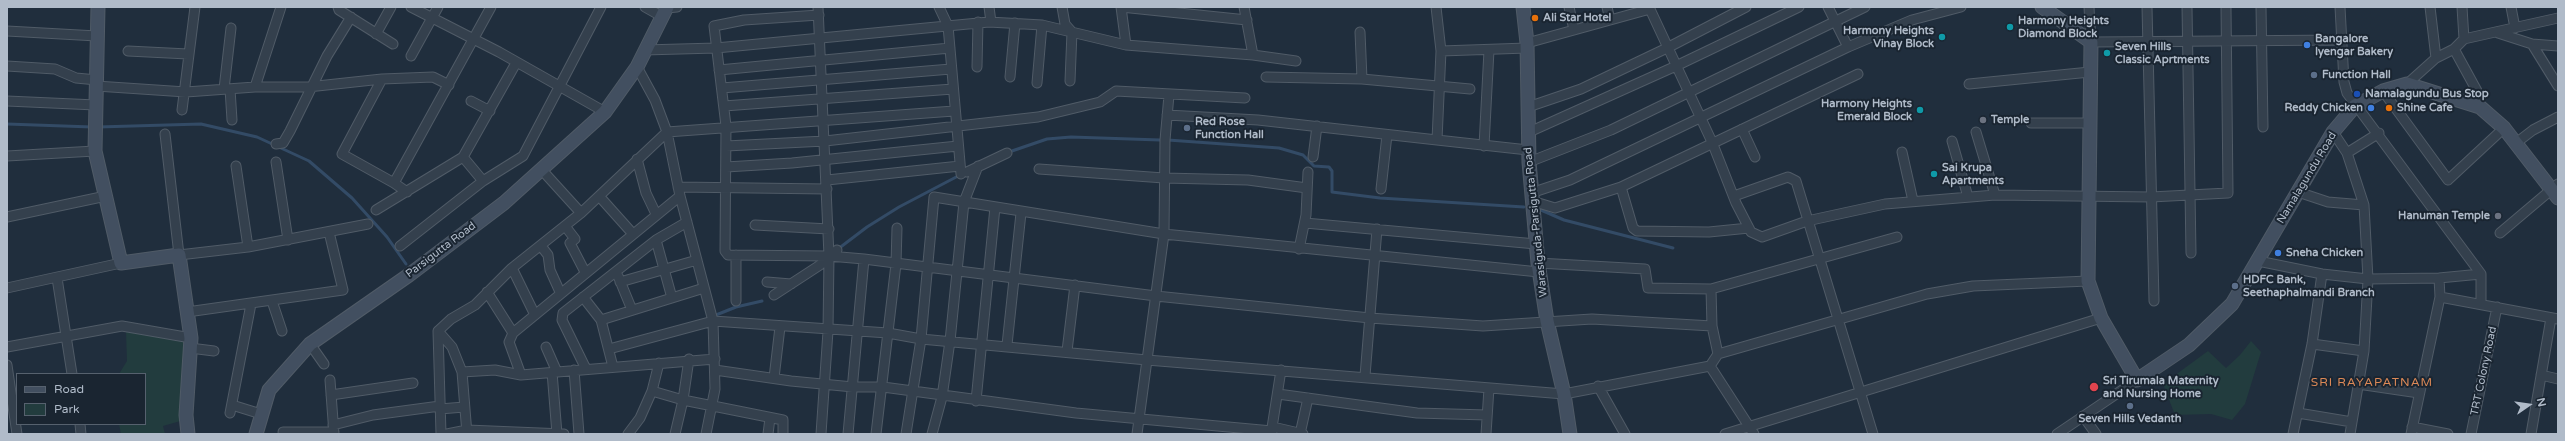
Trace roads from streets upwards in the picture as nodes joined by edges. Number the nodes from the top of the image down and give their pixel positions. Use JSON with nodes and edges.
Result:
{"nodes":[{"id":1,"x":98,"y":7,"type":"edge"},
{"id":2,"x":195,"y":7,"type":"edge"},
{"id":3,"x":281,"y":7,"type":"edge"},
{"id":4,"x":338,"y":7,"type":"edge"},
{"id":5,"x":391,"y":7,"type":"edge"},
{"id":6,"x":411,"y":7,"type":"edge"},
{"id":7,"x":438,"y":7,"type":"edge"},
{"id":8,"x":491,"y":7,"type":"edge"},
{"id":9,"x":601,"y":7,"type":"edge"},
{"id":10,"x":645,"y":7,"type":"edge"},
{"id":11,"x":939,"y":7,"type":"edge"},
{"id":12,"x":989,"y":7,"type":"edge"},
{"id":13,"x":1062,"y":7,"type":"edge"},
{"id":14,"x":1244,"y":7,"type":"edge"},
{"id":15,"x":1436,"y":7,"type":"edge"},
{"id":16,"x":1523,"y":7,"type":"edge"},
{"id":17,"x":1569,"y":7,"type":"edge"},
{"id":18,"x":1607,"y":7,"type":"edge"},
{"id":19,"x":1746,"y":7,"type":"edge"},
{"id":20,"x":1799,"y":7,"type":"edge"},
{"id":21,"x":1828,"y":7,"type":"edge"},
{"id":22,"x":1865,"y":7,"type":"edge"},
{"id":23,"x":1958,"y":7,"type":"edge"},
{"id":24,"x":2042,"y":7,"type":"edge"},
{"id":25,"x":2089,"y":7,"type":"edge"},
{"id":26,"x":2147,"y":7,"type":"edge"},
{"id":27,"x":2187,"y":7,"type":"edge"},
{"id":28,"x":2226,"y":7,"type":"edge"},
{"id":29,"x":2261,"y":7,"type":"edge"},
{"id":30,"x":2340,"y":7,"type":"edge"},
{"id":31,"x":2430,"y":7,"type":"edge"},
{"id":32,"x":2462,"y":7,"type":"edge"},
{"id":33,"x":2511,"y":7,"type":"edge"},
{"id":34,"x":1650,"y":8,"type":"edge"},
{"id":35,"x":668,"y":9,"type":"edge"},
{"id":36,"x":1176,"y":10,"type":"edge"},
{"id":37,"x":819,"y":11,"type":"edge"},
{"id":38,"x":351,"y":18,"type":"junction"},
{"id":39,"x":2558,"y":18,"type":"edge"},
{"id":40,"x":431,"y":19,"type":"junction"},
{"id":41,"x":1248,"y":20,"type":"junction"},
{"id":42,"x":1610,"y":20,"type":"junction"},
{"id":43,"x":978,"y":22,"type":"junction"},
{"id":44,"x":991,"y":22,"type":"junction"},
{"id":45,"x":1835,"y":22,"type":"junction"},
{"id":46,"x":1015,"y":23,"type":"junction"},
{"id":47,"x":1042,"y":25,"type":"junction"},
{"id":48,"x":948,"y":26,"type":"junction"},
{"id":49,"x":231,"y":28,"type":"dead end"},
{"id":50,"x":2515,"y":28,"type":"junction"},
{"id":51,"x":1574,"y":30,"type":"junction"},
{"id":52,"x":7,"y":31,"type":"edge"},
{"id":53,"x":1072,"y":32,"type":"junction"},
{"id":54,"x":1360,"y":32,"type":"dead end"},
{"id":55,"x":2498,"y":33,"type":"junction"},
{"id":56,"x":376,"y":34,"type":"junction"},
{"id":57,"x":97,"y":36,"type":"junction"},
{"id":58,"x":474,"y":38,"type":"junction"},
{"id":59,"x":820,"y":39,"type":"junction"},
{"id":60,"x":2464,"y":39,"type":"junction"},
{"id":61,"x":2341,"y":40,"type":"junction"},
{"id":62,"x":2227,"y":41,"type":"junction"},
{"id":63,"x":2262,"y":41,"type":"junction"},
{"id":64,"x":2090,"y":42,"type":"junction"},
{"id":65,"x":2147,"y":42,"type":"junction"},
{"id":66,"x":2188,"y":42,"type":"junction"},
{"id":67,"x":393,"y":44,"type":"dead end"},
{"id":68,"x":2532,"y":44,"type":"junction"},
{"id":69,"x":1126,"y":45,"type":"junction"},
{"id":70,"x":1527,"y":45,"type":"junction"},
{"id":71,"x":2558,"y":46,"type":"edge"},
{"id":72,"x":1848,"y":47,"type":"junction"},
{"id":73,"x":716,"y":48,"type":"junction"},
{"id":74,"x":950,"y":48,"type":"junction"},
{"id":75,"x":1667,"y":48,"type":"junction"},
{"id":76,"x":2454,"y":49,"type":"junction"},
{"id":77,"x":644,"y":50,"type":"junction"},
{"id":78,"x":1489,"y":50,"type":"junction"},
{"id":79,"x":128,"y":51,"type":"dead end"},
{"id":80,"x":1441,"y":51,"type":"junction"},
{"id":81,"x":188,"y":54,"type":"junction"},
{"id":82,"x":1252,"y":55,"type":"junction"},
{"id":83,"x":411,"y":56,"type":"dead end"},
{"id":84,"x":2436,"y":58,"type":"junction"},
{"id":85,"x":821,"y":60,"type":"junction"},
{"id":86,"x":1296,"y":61,"type":"dead end"},
{"id":87,"x":516,"y":62,"type":"junction"},
{"id":88,"x":7,"y":66,"type":"edge"},
{"id":89,"x":977,"y":66,"type":"dead end"},
{"id":90,"x":1676,"y":66,"type":"junction"},
{"id":91,"x":637,"y":67,"type":"junction"},
{"id":92,"x":951,"y":69,"type":"junction"},
{"id":93,"x":719,"y":70,"type":"junction"},
{"id":94,"x":2090,"y":72,"type":"junction"},
{"id":95,"x":1858,"y":74,"type":"dead end"},
{"id":96,"x":1010,"y":77,"type":"dead end"},
{"id":97,"x":1266,"y":77,"type":"dead end"},
{"id":98,"x":382,"y":79,"type":"junction"},
{"id":99,"x":1362,"y":79,"type":"junction"},
{"id":100,"x":823,"y":80,"type":"junction"},
{"id":101,"x":1070,"y":81,"type":"dead end"},
{"id":102,"x":96,"y":83,"type":"junction"},
{"id":103,"x":1037,"y":83,"type":"dead end"},
{"id":104,"x":1969,"y":84,"type":"dead end"},
{"id":105,"x":2407,"y":84,"type":"junction"},
{"id":106,"x":448,"y":85,"type":"junction"},
{"id":107,"x":559,"y":85,"type":"junction"},
{"id":108,"x":1439,"y":85,"type":"junction"},
{"id":109,"x":2558,"y":86,"type":"edge"},
{"id":110,"x":312,"y":87,"type":"junction"},
{"id":111,"x":255,"y":88,"type":"junction"},
{"id":112,"x":722,"y":88,"type":"junction"},
{"id":113,"x":227,"y":89,"type":"junction"},
{"id":114,"x":953,"y":89,"type":"junction"},
{"id":115,"x":1470,"y":89,"type":"dead end"},
{"id":116,"x":2383,"y":91,"type":"junction"},
{"id":117,"x":186,"y":92,"type":"junction"},
{"id":118,"x":1688,"y":92,"type":"junction"},
{"id":119,"x":1169,"y":95,"type":"junction"},
{"id":120,"x":1245,"y":98,"type":"dead end"},
{"id":121,"x":7,"y":101,"type":"edge"},
{"id":122,"x":472,"y":101,"type":"dead end"},
{"id":123,"x":823,"y":101,"type":"junction"},
{"id":124,"x":96,"y":105,"type":"junction"},
{"id":125,"x":724,"y":106,"type":"junction"},
{"id":126,"x":2355,"y":106,"type":"junction"},
{"id":127,"x":1528,"y":107,"type":"junction"},
{"id":128,"x":2480,"y":107,"type":"junction"},
{"id":129,"x":182,"y":110,"type":"dead end"},
{"id":130,"x":490,"y":111,"type":"junction"},
{"id":131,"x":954,"y":111,"type":"junction"},
{"id":132,"x":605,"y":112,"type":"junction"},
{"id":133,"x":1167,"y":115,"type":"junction"},
{"id":134,"x":2558,"y":117,"type":"edge"},
{"id":135,"x":1700,"y":118,"type":"junction"},
{"id":136,"x":232,"y":120,"type":"dead end"},
{"id":137,"x":824,"y":120,"type":"junction"},
{"id":138,"x":2031,"y":123,"type":"dead end"},
{"id":139,"x":2089,"y":123,"type":"junction"},
{"id":140,"x":726,"y":126,"type":"junction"},
{"id":141,"x":1317,"y":126,"type":"junction"},
{"id":142,"x":956,"y":127,"type":"junction"},
{"id":143,"x":2263,"y":128,"type":"dead end"},
{"id":144,"x":2504,"y":128,"type":"junction"},
{"id":145,"x":1742,"y":129,"type":"junction"},
{"id":146,"x":667,"y":132,"type":"junction"},
{"id":147,"x":1976,"y":132,"type":"dead end"},
{"id":148,"x":2333,"y":132,"type":"junction"},
{"id":149,"x":1528,"y":133,"type":"junction"},
{"id":150,"x":166,"y":134,"type":"dead end"},
{"id":151,"x":2379,"y":134,"type":"junction"},
{"id":152,"x":1387,"y":135,"type":"junction"},
{"id":153,"x":1437,"y":140,"type":"junction"},
{"id":154,"x":825,"y":141,"type":"junction"},
{"id":155,"x":1952,"y":141,"type":"dead end"},
{"id":156,"x":1712,"y":142,"type":"junction"},
{"id":157,"x":2516,"y":143,"type":"junction"},
{"id":158,"x":276,"y":144,"type":"dead end"},
{"id":159,"x":726,"y":146,"type":"junction"},
{"id":160,"x":958,"y":146,"type":"junction"},
{"id":161,"x":1484,"y":146,"type":"junction"},
{"id":162,"x":95,"y":151,"type":"junction"},
{"id":163,"x":1902,"y":152,"type":"dead end"},
{"id":164,"x":1007,"y":153,"type":"dead end"},
{"id":165,"x":2347,"y":153,"type":"junction"},
{"id":166,"x":7,"y":156,"type":"edge"},
{"id":167,"x":1529,"y":156,"type":"junction"},
{"id":168,"x":463,"y":157,"type":"junction"},
{"id":169,"x":1313,"y":157,"type":"dead end"},
{"id":170,"x":1755,"y":157,"type":"dead end"},
{"id":171,"x":637,"y":159,"type":"junction"},
{"id":172,"x":826,"y":159,"type":"junction"},
{"id":173,"x":276,"y":162,"type":"dead end"},
{"id":174,"x":236,"y":166,"type":"dead end"},
{"id":175,"x":978,"y":166,"type":"junction"},
{"id":176,"x":726,"y":167,"type":"junction"},
{"id":177,"x":1039,"y":169,"type":"dead end"},
{"id":178,"x":541,"y":170,"type":"junction"},
{"id":179,"x":963,"y":171,"type":"junction"},
{"id":180,"x":1308,"y":172,"type":"dead end"},
{"id":181,"x":1164,"y":178,"type":"junction"},
{"id":182,"x":827,"y":180,"type":"junction"},
{"id":183,"x":483,"y":181,"type":"junction"},
{"id":184,"x":394,"y":182,"type":"junction"},
{"id":185,"x":678,"y":187,"type":"junction"},
{"id":186,"x":1621,"y":187,"type":"junction"},
{"id":187,"x":1307,"y":188,"type":"junction"},
{"id":188,"x":726,"y":189,"type":"junction"},
{"id":189,"x":827,"y":189,"type":"junction"},
{"id":190,"x":1381,"y":189,"type":"dead end"},
{"id":191,"x":2556,"y":191,"type":"edge"},
{"id":192,"x":407,"y":192,"type":"junction"},
{"id":193,"x":2298,"y":192,"type":"junction"},
{"id":194,"x":2190,"y":194,"type":"junction"},
{"id":195,"x":1995,"y":195,"type":"junction"},
{"id":196,"x":106,"y":196,"type":"junction"},
{"id":197,"x":599,"y":196,"type":"junction"},
{"id":198,"x":680,"y":196,"type":"junction"},
{"id":199,"x":1734,"y":196,"type":"junction"},
{"id":200,"x":2151,"y":196,"type":"junction"},
{"id":201,"x":1532,"y":197,"type":"junction"},
{"id":202,"x":1968,"y":197,"type":"junction"},
{"id":203,"x":2088,"y":197,"type":"junction"},
{"id":204,"x":1914,"y":201,"type":"junction"},
{"id":205,"x":964,"y":202,"type":"junction"},
{"id":206,"x":2364,"y":205,"type":"junction"},
{"id":207,"x":995,"y":207,"type":"junction"},
{"id":208,"x":376,"y":210,"type":"dead end"},
{"id":209,"x":580,"y":213,"type":"junction"},
{"id":210,"x":1021,"y":213,"type":"junction"},
{"id":211,"x":656,"y":214,"type":"junction"},
{"id":212,"x":7,"y":217,"type":"edge"},
{"id":213,"x":1806,"y":221,"type":"junction"},
{"id":214,"x":686,"y":222,"type":"junction"},
{"id":215,"x":1305,"y":223,"type":"junction"},
{"id":216,"x":368,"y":224,"type":"dead end"},
{"id":217,"x":755,"y":225,"type":"dead end"},
{"id":218,"x":565,"y":226,"type":"junction"},
{"id":219,"x":897,"y":228,"type":"dead end"},
{"id":220,"x":1749,"y":228,"type":"junction"},
{"id":221,"x":828,"y":229,"type":"junction"},
{"id":222,"x":1377,"y":229,"type":"junction"},
{"id":223,"x":329,"y":232,"type":"junction"},
{"id":224,"x":2500,"y":233,"type":"dead end"},
{"id":225,"x":633,"y":234,"type":"junction"},
{"id":226,"x":1164,"y":234,"type":"junction"},
{"id":227,"x":1897,"y":237,"type":"dead end"},
{"id":228,"x":288,"y":240,"type":"junction"},
{"id":229,"x":656,"y":240,"type":"junction"},
{"id":230,"x":1536,"y":244,"type":"junction"},
{"id":231,"x":400,"y":246,"type":"dead end"},
{"id":232,"x":541,"y":246,"type":"junction"},
{"id":233,"x":248,"y":247,"type":"junction"},
{"id":234,"x":1300,"y":249,"type":"junction"},
{"id":235,"x":833,"y":253,"type":"junction"},
{"id":236,"x":2191,"y":253,"type":"dead end"},
{"id":237,"x":179,"y":255,"type":"junction"},
{"id":238,"x":736,"y":255,"type":"junction"},
{"id":239,"x":1375,"y":257,"type":"junction"},
{"id":240,"x":864,"y":259,"type":"junction"},
{"id":241,"x":697,"y":260,"type":"junction"},
{"id":242,"x":1818,"y":260,"type":"junction"},
{"id":243,"x":2258,"y":261,"type":"junction"},
{"id":244,"x":120,"y":264,"type":"junction"},
{"id":245,"x":896,"y":264,"type":"junction"},
{"id":246,"x":928,"y":267,"type":"junction"},
{"id":247,"x":512,"y":268,"type":"junction"},
{"id":248,"x":1539,"y":268,"type":"junction"},
{"id":249,"x":664,"y":270,"type":"junction"},
{"id":250,"x":957,"y":270,"type":"junction"},
{"id":251,"x":585,"y":272,"type":"junction"},
{"id":252,"x":615,"y":272,"type":"junction"},
{"id":253,"x":989,"y":273,"type":"junction"},
{"id":254,"x":2322,"y":274,"type":"junction"},
{"id":255,"x":2481,"y":274,"type":"junction"},
{"id":256,"x":1013,"y":277,"type":"junction"},
{"id":257,"x":57,"y":278,"type":"junction"},
{"id":258,"x":2438,"y":278,"type":"junction"},
{"id":259,"x":2368,"y":279,"type":"junction"},
{"id":260,"x":2088,"y":281,"type":"junction"},
{"id":261,"x":620,"y":282,"type":"junction"},
{"id":262,"x":767,"y":282,"type":"dead end"},
{"id":263,"x":791,"y":284,"type":"junction"},
{"id":264,"x":1075,"y":285,"type":"junction"},
{"id":265,"x":7,"y":288,"type":"edge"},
{"id":266,"x":704,"y":288,"type":"junction"},
{"id":267,"x":1711,"y":289,"type":"junction"},
{"id":268,"x":487,"y":292,"type":"junction"},
{"id":269,"x":560,"y":292,"type":"junction"},
{"id":270,"x":774,"y":295,"type":"dead end"},
{"id":271,"x":1156,"y":296,"type":"junction"},
{"id":272,"x":584,"y":297,"type":"junction"},
{"id":273,"x":2440,"y":297,"type":"junction"},
{"id":274,"x":672,"y":298,"type":"junction"},
{"id":275,"x":272,"y":301,"type":"junction"},
{"id":276,"x":736,"y":301,"type":"dead end"},
{"id":277,"x":2154,"y":301,"type":"dead end"},
{"id":278,"x":251,"y":304,"type":"junction"},
{"id":279,"x":2481,"y":304,"type":"junction"},
{"id":280,"x":2497,"y":307,"type":"junction"},
{"id":281,"x":632,"y":310,"type":"junction"},
{"id":282,"x":187,"y":312,"type":"junction"},
{"id":283,"x":534,"y":313,"type":"junction"},
{"id":284,"x":1370,"y":318,"type":"junction"},
{"id":285,"x":2101,"y":318,"type":"junction"},
{"id":286,"x":2554,"y":319,"type":"edge"},
{"id":287,"x":601,"y":320,"type":"junction"},
{"id":288,"x":713,"y":321,"type":"junction"},
{"id":289,"x":1547,"y":321,"type":"junction"},
{"id":290,"x":1837,"y":321,"type":"junction"},
{"id":291,"x":1712,"y":326,"type":"junction"},
{"id":292,"x":780,"y":327,"type":"junction"},
{"id":293,"x":828,"y":330,"type":"junction"},
{"id":294,"x":282,"y":331,"type":"dead end"},
{"id":295,"x":438,"y":331,"type":"junction"},
{"id":296,"x":858,"y":332,"type":"junction"},
{"id":297,"x":513,"y":333,"type":"junction"},
{"id":298,"x":888,"y":333,"type":"junction"},
{"id":299,"x":66,"y":338,"type":"junction"},
{"id":300,"x":921,"y":339,"type":"junction"},
{"id":301,"x":950,"y":340,"type":"junction"},
{"id":302,"x":190,"y":343,"type":"junction"},
{"id":303,"x":981,"y":343,"type":"junction"},
{"id":304,"x":310,"y":344,"type":"junction"},
{"id":305,"x":2312,"y":344,"type":"junction"},
{"id":306,"x":1007,"y":345,"type":"junction"},
{"id":307,"x":7,"y":347,"type":"edge"},
{"id":308,"x":546,"y":347,"type":"dead end"},
{"id":309,"x":609,"y":349,"type":"junction"},
{"id":310,"x":214,"y":351,"type":"dead end"},
{"id":311,"x":1066,"y":351,"type":"junction"},
{"id":312,"x":2364,"y":351,"type":"junction"},
{"id":313,"x":1718,"y":354,"type":"junction"},
{"id":314,"x":715,"y":359,"type":"junction"},
{"id":315,"x":689,"y":360,"type":"junction"},
{"id":316,"x":1147,"y":360,"type":"junction"},
{"id":317,"x":659,"y":363,"type":"junction"},
{"id":318,"x":324,"y":364,"type":"dead end"},
{"id":319,"x":7,"y":365,"type":"edge"},
{"id":320,"x":1710,"y":366,"type":"junction"},
{"id":321,"x":613,"y":367,"type":"junction"},
{"id":322,"x":586,"y":369,"type":"junction"},
{"id":323,"x":574,"y":370,"type":"junction"},
{"id":324,"x":715,"y":370,"type":"junction"},
{"id":325,"x":1281,"y":370,"type":"junction"},
{"id":326,"x":462,"y":372,"type":"junction"},
{"id":327,"x":554,"y":372,"type":"junction"},
{"id":328,"x":72,"y":373,"type":"edge"},
{"id":329,"x":521,"y":375,"type":"junction"},
{"id":330,"x":2541,"y":375,"type":"junction"},
{"id":331,"x":1365,"y":376,"type":"junction"},
{"id":332,"x":774,"y":378,"type":"junction"},
{"id":333,"x":2558,"y":379,"type":"edge"},
{"id":334,"x":330,"y":380,"type":"dead end"},
{"id":335,"x":2138,"y":380,"type":"junction"},
{"id":336,"x":413,"y":383,"type":"dead end"},
{"id":337,"x":825,"y":384,"type":"junction"},
{"id":338,"x":2358,"y":384,"type":"junction"},
{"id":339,"x":1598,"y":386,"type":"junction"},
{"id":340,"x":853,"y":387,"type":"junction"},
{"id":341,"x":883,"y":387,"type":"junction"},
{"id":342,"x":1489,"y":388,"type":"junction"},
{"id":343,"x":652,"y":391,"type":"junction"},
{"id":344,"x":914,"y":391,"type":"junction"},
{"id":345,"x":1859,"y":393,"type":"junction"},
{"id":346,"x":2419,"y":393,"type":"junction"},
{"id":347,"x":1278,"y":394,"type":"junction"},
{"id":348,"x":1564,"y":394,"type":"junction"},
{"id":349,"x":331,"y":395,"type":"junction"},
{"id":350,"x":942,"y":397,"type":"junction"},
{"id":351,"x":1308,"y":398,"type":"junction"},
{"id":352,"x":683,"y":400,"type":"junction"},
{"id":353,"x":976,"y":401,"type":"junction"},
{"id":354,"x":712,"y":405,"type":"junction"},
{"id":355,"x":464,"y":407,"type":"junction"},
{"id":356,"x":440,"y":408,"type":"junction"},
{"id":357,"x":2298,"y":413,"type":"junction"},
{"id":358,"x":261,"y":414,"type":"junction"},
{"id":359,"x":1486,"y":415,"type":"junction"},
{"id":360,"x":2083,"y":416,"type":"junction"},
{"id":361,"x":770,"y":418,"type":"junction"},
{"id":362,"x":1140,"y":420,"type":"junction"},
{"id":363,"x":2352,"y":422,"type":"junction"},
{"id":364,"x":333,"y":430,"type":"edge"},
{"id":365,"x":2412,"y":430,"type":"edge"},
{"id":366,"x":1272,"y":431,"type":"edge"},
{"id":367,"x":1752,"y":431,"type":"edge"},
{"id":368,"x":283,"y":432,"type":"dead end"},
{"id":369,"x":467,"y":432,"type":"edge"},
{"id":370,"x":492,"y":432,"type":"edge"},
{"id":371,"x":516,"y":433,"type":"edge"},
{"id":372,"x":16,"y":434,"type":"edge"},
{"id":373,"x":188,"y":434,"type":"edge"},
{"id":374,"x":256,"y":434,"type":"edge"},
{"id":375,"x":441,"y":434,"type":"edge"},
{"id":376,"x":447,"y":434,"type":"edge"},
{"id":377,"x":559,"y":434,"type":"edge"},
{"id":378,"x":579,"y":434,"type":"edge"},
{"id":379,"x":628,"y":434,"type":"edge"},
{"id":380,"x":674,"y":434,"type":"edge"},
{"id":381,"x":706,"y":434,"type":"edge"},
{"id":382,"x":768,"y":434,"type":"edge"},
{"id":383,"x":783,"y":434,"type":"edge"},
{"id":384,"x":821,"y":434,"type":"edge"},
{"id":385,"x":848,"y":434,"type":"edge"},
{"id":386,"x":876,"y":434,"type":"edge"},
{"id":387,"x":906,"y":434,"type":"edge"},
{"id":388,"x":932,"y":434,"type":"edge"},
{"id":389,"x":1137,"y":434,"type":"edge"},
{"id":390,"x":1301,"y":434,"type":"edge"},
{"id":391,"x":1486,"y":434,"type":"edge"},
{"id":392,"x":1570,"y":434,"type":"edge"},
{"id":393,"x":1625,"y":434,"type":"edge"},
{"id":394,"x":1725,"y":434,"type":"edge"},
{"id":395,"x":1873,"y":434,"type":"edge"},
{"id":396,"x":2057,"y":434,"type":"edge"},
{"id":397,"x":2096,"y":434,"type":"edge"},
{"id":398,"x":2293,"y":434,"type":"edge"},
{"id":399,"x":2350,"y":434,"type":"edge"},
{"id":400,"x":2448,"y":434,"type":"edge"},
{"id":401,"x":2471,"y":434,"type":"edge"},
{"id":402,"x":2531,"y":434,"type":"edge"}],
"edges":[{"from":1,"to":57,"type":"street"},
{"from":2,"to":81,"type":"street"},
{"from":3,"to":111,"type":"street"},
{"from":4,"to":38,"type":"street"},
{"from":5,"to":56,"type":"street"},
{"from":6,"to":40,"type":"street"},
{"from":7,"to":40,"type":"street"},
{"from":8,"to":58,"type":"street"},
{"from":9,"to":107,"type":"street"},
{"from":10,"to":35,"type":"street"},
{"from":11,"to":48,"type":"street"},
{"from":12,"to":44,"type":"street"},
{"from":13,"to":53,"type":"street"},
{"from":14,"to":41,"type":"street"},
{"from":15,"to":80,"type":"street"},
{"from":16,"to":70,"type":"street","name":"Warasiguda-Parsigutta Road"},
{"from":17,"to":51,"type":"street"},
{"from":18,"to":42,"type":"street"},
{"from":19,"to":75,"type":"street"},
{"from":20,"to":90,"type":"street"},
{"from":21,"to":45,"type":"street"},
{"from":22,"to":45,"type":"street"},
{"from":23,"to":72,"type":"street"},
{"from":24,"to":64,"type":"street"},
{"from":25,"to":64,"type":"street"},
{"from":26,"to":65,"type":"street"},
{"from":27,"to":66,"type":"street"},
{"from":28,"to":62,"type":"street"},
{"from":29,"to":63,"type":"street"},
{"from":30,"to":61,"type":"street"},
{"from":31,"to":84,"type":"street"},
{"from":32,"to":60,"type":"street"},
{"from":33,"to":50,"type":"street"},
{"from":34,"to":42,"type":"street"},
{"from":34,"to":75,"type":"street"},
{"from":35,"to":77,"type":"street","name":"Parsigutta Road"},
{"from":36,"to":41,"type":"street"},
{"from":36,"to":69,"type":"street"},
{"from":37,"to":59,"type":"street"},
{"from":37,"to":73,"type":"street"},
{"from":38,"to":56,"type":"street"},
{"from":38,"to":110,"type":"street"},
{"from":39,"to":50,"type":"street"},
{"from":40,"to":58,"type":"street"},
{"from":40,"to":83,"type":"street"},
{"from":41,"to":82,"type":"street"},
{"from":42,"to":51,"type":"street"},
{"from":43,"to":44,"type":"street"},
{"from":43,"to":48,"type":"street"},
{"from":43,"to":89,"type":"street"},
{"from":44,"to":46,"type":"street"},
{"from":45,"to":72,"type":"street"},
{"from":45,"to":118,"type":"street"},
{"from":46,"to":47,"type":"street"},
{"from":46,"to":96,"type":"street"},
{"from":47,"to":53,"type":"street"},
{"from":47,"to":103,"type":"street"},
{"from":48,"to":59,"type":"street"},
{"from":48,"to":74,"type":"street"},
{"from":49,"to":113,"type":"street"},
{"from":50,"to":55,"type":"street"},
{"from":51,"to":70,"type":"street"},
{"from":52,"to":57,"type":"street"},
{"from":53,"to":69,"type":"street"},
{"from":53,"to":101,"type":"street"},
{"from":54,"to":99,"type":"street"},
{"from":55,"to":60,"type":"street"},
{"from":55,"to":68,"type":"street"},
{"from":56,"to":67,"type":"street"},
{"from":57,"to":102,"type":"street"},
{"from":58,"to":87,"type":"street"},
{"from":58,"to":106,"type":"street"},
{"from":59,"to":73,"type":"street"},
{"from":59,"to":85,"type":"street"},
{"from":60,"to":76,"type":"street"},
{"from":61,"to":63,"type":"street"},
{"from":61,"to":126,"type":"street"},
{"from":62,"to":63,"type":"street"},
{"from":62,"to":66,"type":"street"},
{"from":62,"to":194,"type":"street"},
{"from":63,"to":143,"type":"street"},
{"from":64,"to":65,"type":"street"},
{"from":64,"to":94,"type":"street"},
{"from":65,"to":66,"type":"street"},
{"from":65,"to":200,"type":"street"},
{"from":66,"to":194,"type":"street"},
{"from":68,"to":71,"type":"street"},
{"from":68,"to":109,"type":"street"},
{"from":69,"to":82,"type":"street"},
{"from":70,"to":78,"type":"street"},
{"from":70,"to":127,"type":"street","name":"Warasiguda-Parsigutta Road"},
{"from":72,"to":135,"type":"street"},
{"from":73,"to":77,"type":"street"},
{"from":73,"to":93,"type":"street"},
{"from":74,"to":85,"type":"street"},
{"from":74,"to":92,"type":"street"},
{"from":75,"to":90,"type":"street"},
{"from":75,"to":127,"type":"street"},
{"from":76,"to":84,"type":"street"},
{"from":76,"to":128,"type":"street"},
{"from":77,"to":91,"type":"street","name":"Parsigutta Road"},
{"from":78,"to":80,"type":"street"},
{"from":78,"to":161,"type":"street"},
{"from":79,"to":81,"type":"street"},
{"from":80,"to":108,"type":"street"},
{"from":81,"to":117,"type":"street"},
{"from":82,"to":86,"type":"street"},
{"from":84,"to":105,"type":"street"},
{"from":85,"to":93,"type":"street"},
{"from":85,"to":100,"type":"street"},
{"from":87,"to":107,"type":"street"},
{"from":87,"to":130,"type":"street"},
{"from":88,"to":102,"type":"street"},
{"from":90,"to":118,"type":"street"},
{"from":90,"to":149,"type":"street"},
{"from":91,"to":132,"type":"street","name":"Parsigutta Road"},
{"from":91,"to":146,"type":"street"},
{"from":92,"to":100,"type":"street"},
{"from":92,"to":114,"type":"street"},
{"from":93,"to":112,"type":"street"},
{"from":94,"to":104,"type":"street"},
{"from":94,"to":139,"type":"street"},
{"from":95,"to":145,"type":"street"},
{"from":97,"to":99,"type":"street"},
{"from":98,"to":106,"type":"street"},
{"from":98,"to":110,"type":"street"},
{"from":98,"to":184,"type":"street"},
{"from":99,"to":108,"type":"street"},
{"from":100,"to":112,"type":"street"},
{"from":100,"to":123,"type":"street"},
{"from":102,"to":117,"type":"street"},
{"from":102,"to":124,"type":"street"},
{"from":105,"to":116,"type":"street","name":"Namalagundu Road"},
{"from":105,"to":128,"type":"street"},
{"from":106,"to":184,"type":"street"},
{"from":107,"to":132,"type":"street"},
{"from":107,"to":183,"type":"street"},
{"from":108,"to":115,"type":"street"},
{"from":108,"to":153,"type":"street"},
{"from":110,"to":111,"type":"street"},
{"from":110,"to":158,"type":"street"},
{"from":111,"to":113,"type":"street"},
{"from":112,"to":125,"type":"street"},
{"from":113,"to":117,"type":"street"},
{"from":113,"to":136,"type":"street"},
{"from":114,"to":123,"type":"street"},
{"from":114,"to":131,"type":"street"},
{"from":116,"to":126,"type":"street","name":"Namalagundu Road"},
{"from":116,"to":144,"type":"street"},
{"from":117,"to":129,"type":"street"},
{"from":118,"to":135,"type":"street"},
{"from":118,"to":167,"type":"street"},
{"from":119,"to":120,"type":"street"},
{"from":119,"to":133,"type":"street"},
{"from":119,"to":142,"type":"street"},
{"from":121,"to":124,"type":"street"},
{"from":122,"to":130,"type":"street"},
{"from":123,"to":125,"type":"street"},
{"from":123,"to":137,"type":"street"},
{"from":124,"to":162,"type":"street"},
{"from":125,"to":140,"type":"street"},
{"from":126,"to":148,"type":"street","name":"Namalagundu Road"},
{"from":126,"to":151,"type":"street"},
{"from":127,"to":149,"type":"street","name":"Warasiguda-Parsigutta Road"},
{"from":128,"to":144,"type":"street"},
{"from":130,"to":168,"type":"street"},
{"from":131,"to":137,"type":"street"},
{"from":131,"to":142,"type":"street"},
{"from":132,"to":178,"type":"street","name":"Parsigutta Road"},
{"from":133,"to":141,"type":"street"},
{"from":133,"to":181,"type":"street"},
{"from":134,"to":157,"type":"street"},
{"from":135,"to":156,"type":"street"},
{"from":135,"to":201,"type":"street"},
{"from":137,"to":140,"type":"street"},
{"from":137,"to":154,"type":"street"},
{"from":138,"to":139,"type":"street"},
{"from":139,"to":203,"type":"street"},
{"from":140,"to":146,"type":"street"},
{"from":140,"to":159,"type":"street"},
{"from":141,"to":152,"type":"street"},
{"from":141,"to":169,"type":"street"},
{"from":142,"to":154,"type":"street"},
{"from":142,"to":160,"type":"street"},
{"from":144,"to":157,"type":"street"},
{"from":145,"to":156,"type":"street"},
{"from":145,"to":170,"type":"street"},
{"from":146,"to":171,"type":"street"},
{"from":146,"to":185,"type":"street"},
{"from":147,"to":195,"type":"street"},
{"from":148,"to":165,"type":"street"},
{"from":148,"to":193,"type":"street","name":"Namalagundu Road"},
{"from":149,"to":167,"type":"street","name":"Warasiguda-Parsigutta Road"},
{"from":150,"to":237,"type":"street"},
{"from":151,"to":165,"type":"street"},
{"from":151,"to":255,"type":"street"},
{"from":152,"to":153,"type":"street"},
{"from":152,"to":190,"type":"street"},
{"from":153,"to":161,"type":"street"},
{"from":154,"to":159,"type":"street"},
{"from":154,"to":172,"type":"street"},
{"from":155,"to":202,"type":"street"},
{"from":156,"to":186,"type":"street"},
{"from":156,"to":199,"type":"street"},
{"from":157,"to":191,"type":"street"},
{"from":159,"to":176,"type":"street"},
{"from":160,"to":172,"type":"street"},
{"from":160,"to":179,"type":"street"},
{"from":161,"to":167,"type":"street"},
{"from":162,"to":166,"type":"street"},
{"from":162,"to":196,"type":"street"},
{"from":163,"to":204,"type":"street"},
{"from":164,"to":175,"type":"street"},
{"from":165,"to":206,"type":"street"},
{"from":167,"to":201,"type":"street","name":"Warasiguda-Parsigutta Road"},
{"from":168,"to":183,"type":"street"},
{"from":168,"to":192,"type":"street"},
{"from":171,"to":197,"type":"street"},
{"from":171,"to":211,"type":"street"},
{"from":172,"to":176,"type":"street"},
{"from":172,"to":182,"type":"street"},
{"from":173,"to":228,"type":"street"},
{"from":174,"to":233,"type":"street"},
{"from":175,"to":179,"type":"street"},
{"from":175,"to":205,"type":"street"},
{"from":176,"to":188,"type":"street"},
{"from":177,"to":181,"type":"street"},
{"from":178,"to":209,"type":"street"},
{"from":178,"to":304,"type":"street","name":"Parsigutta Road"},
{"from":179,"to":182,"type":"street"},
{"from":180,"to":187,"type":"street"},
{"from":181,"to":187,"type":"street"},
{"from":181,"to":226,"type":"street"},
{"from":182,"to":189,"type":"street"},
{"from":183,"to":231,"type":"street"},
{"from":184,"to":192,"type":"street"},
{"from":185,"to":188,"type":"street"},
{"from":185,"to":198,"type":"street"},
{"from":186,"to":201,"type":"street"},
{"from":186,"to":220,"type":"street"},
{"from":187,"to":215,"type":"street"},
{"from":188,"to":189,"type":"street"},
{"from":188,"to":238,"type":"street"},
{"from":189,"to":221,"type":"street"},
{"from":191,"to":224,"type":"street"},
{"from":192,"to":208,"type":"street"},
{"from":193,"to":206,"type":"street"},
{"from":193,"to":243,"type":"street","name":"Namalagundu Road"},
{"from":194,"to":200,"type":"street"},
{"from":194,"to":236,"type":"street"},
{"from":195,"to":202,"type":"street"},
{"from":195,"to":203,"type":"street"},
{"from":196,"to":212,"type":"street"},
{"from":196,"to":244,"type":"street"},
{"from":197,"to":209,"type":"street"},
{"from":197,"to":225,"type":"street"},
{"from":198,"to":211,"type":"street"},
{"from":198,"to":214,"type":"street"},
{"from":199,"to":213,"type":"street"},
{"from":199,"to":220,"type":"street"},
{"from":200,"to":203,"type":"street"},
{"from":200,"to":277,"type":"street"},
{"from":201,"to":230,"type":"street","name":"Warasiguda-Parsigutta Road"},
{"from":202,"to":204,"type":"street"},
{"from":203,"to":260,"type":"street"},
{"from":204,"to":213,"type":"street"},
{"from":205,"to":207,"type":"street"},
{"from":205,"to":246,"type":"street"},
{"from":205,"to":250,"type":"street"},
{"from":206,"to":259,"type":"street"},
{"from":207,"to":210,"type":"street"},
{"from":207,"to":253,"type":"street"},
{"from":209,"to":218,"type":"street"},
{"from":210,"to":226,"type":"street"},
{"from":210,"to":256,"type":"street"},
{"from":211,"to":225,"type":"street"},
{"from":213,"to":220,"type":"street"},
{"from":213,"to":242,"type":"street"},
{"from":214,"to":229,"type":"street"},
{"from":214,"to":241,"type":"street"},
{"from":215,"to":222,"type":"street"},
{"from":215,"to":234,"type":"street"},
{"from":216,"to":223,"type":"street"},
{"from":217,"to":221,"type":"street"},
{"from":218,"to":232,"type":"street"},
{"from":218,"to":251,"type":"street"},
{"from":219,"to":245,"type":"street"},
{"from":221,"to":235,"type":"street"},
{"from":222,"to":230,"type":"street"},
{"from":222,"to":239,"type":"street"},
{"from":223,"to":228,"type":"street"},
{"from":223,"to":275,"type":"street"},
{"from":225,"to":251,"type":"street"},
{"from":226,"to":234,"type":"street"},
{"from":226,"to":271,"type":"street"},
{"from":227,"to":242,"type":"street"},
{"from":228,"to":233,"type":"street"},
{"from":229,"to":249,"type":"street"},
{"from":229,"to":252,"type":"street"},
{"from":230,"to":248,"type":"street","name":"Warasiguda-Parsigutta Road"},
{"from":232,"to":247,"type":"street"},
{"from":232,"to":269,"type":"street"},
{"from":233,"to":237,"type":"street"},
{"from":234,"to":239,"type":"street"},
{"from":235,"to":238,"type":"street"},
{"from":235,"to":240,"type":"street"},
{"from":235,"to":263,"type":"street"},
{"from":235,"to":293,"type":"street"},
{"from":237,"to":244,"type":"street"},
{"from":237,"to":282,"type":"street"},
{"from":238,"to":276,"type":"street"},
{"from":239,"to":248,"type":"street"},
{"from":239,"to":284,"type":"street"},
{"from":240,"to":245,"type":"street"},
{"from":240,"to":296,"type":"street"},
{"from":241,"to":249,"type":"street"},
{"from":241,"to":266,"type":"street"},
{"from":242,"to":267,"type":"street"},
{"from":242,"to":290,"type":"street"},
{"from":243,"to":254,"type":"street"},
{"from":243,"to":335,"type":"street","name":"Namalagundu Road"},
{"from":244,"to":257,"type":"street"},
{"from":245,"to":246,"type":"street"},
{"from":245,"to":298,"type":"street"},
{"from":246,"to":250,"type":"street"},
{"from":246,"to":300,"type":"street"},
{"from":247,"to":268,"type":"street"},
{"from":247,"to":283,"type":"street"},
{"from":248,"to":267,"type":"street"},
{"from":248,"to":289,"type":"street","name":"Warasiguda-Parsigutta Road"},
{"from":249,"to":261,"type":"street"},
{"from":249,"to":274,"type":"street"},
{"from":250,"to":253,"type":"street"},
{"from":250,"to":301,"type":"street"},
{"from":251,"to":269,"type":"street"},
{"from":252,"to":261,"type":"street"},
{"from":252,"to":272,"type":"street"},
{"from":253,"to":256,"type":"street"},
{"from":253,"to":303,"type":"street"},
{"from":254,"to":259,"type":"street"},
{"from":254,"to":305,"type":"street"},
{"from":255,"to":258,"type":"street"},
{"from":255,"to":279,"type":"street"},
{"from":256,"to":264,"type":"street"},
{"from":256,"to":306,"type":"street"},
{"from":257,"to":265,"type":"street"},
{"from":257,"to":299,"type":"street"},
{"from":258,"to":259,"type":"street"},
{"from":258,"to":273,"type":"street"},
{"from":259,"to":312,"type":"street"},
{"from":260,"to":285,"type":"street"},
{"from":260,"to":290,"type":"street"},
{"from":261,"to":281,"type":"street"},
{"from":262,"to":263,"type":"street"},
{"from":263,"to":270,"type":"street"},
{"from":264,"to":271,"type":"street"},
{"from":264,"to":311,"type":"street"},
{"from":266,"to":274,"type":"street"},
{"from":266,"to":288,"type":"street"},
{"from":267,"to":291,"type":"street"},
{"from":268,"to":295,"type":"street"},
{"from":268,"to":297,"type":"street"},
{"from":269,"to":283,"type":"street"},
{"from":271,"to":284,"type":"street"},
{"from":271,"to":316,"type":"street"},
{"from":272,"to":287,"type":"street"},
{"from":272,"to":322,"type":"street"},
{"from":273,"to":279,"type":"street"},
{"from":273,"to":346,"type":"street"},
{"from":274,"to":281,"type":"street"},
{"from":275,"to":278,"type":"street"},
{"from":275,"to":294,"type":"street"},
{"from":278,"to":282,"type":"street"},
{"from":278,"to":358,"type":"street"},
{"from":279,"to":280,"type":"street"},
{"from":280,"to":286,"type":"street"},
{"from":280,"to":401,"type":"street","name":"TRT Colony Road"},
{"from":281,"to":287,"type":"street"},
{"from":282,"to":302,"type":"street"},
{"from":283,"to":297,"type":"street"},
{"from":284,"to":289,"type":"street"},
{"from":284,"to":331,"type":"street"},
{"from":285,"to":335,"type":"street"},
{"from":285,"to":345,"type":"street"},
{"from":286,"to":330,"type":"street"},
{"from":287,"to":309,"type":"street"},
{"from":288,"to":292,"type":"street"},
{"from":288,"to":309,"type":"street"},
{"from":288,"to":314,"type":"street"},
{"from":289,"to":291,"type":"street"},
{"from":289,"to":348,"type":"street","name":"Warasiguda-Parsigutta Road"},
{"from":290,"to":313,"type":"street"},
{"from":290,"to":345,"type":"street"},
{"from":291,"to":313,"type":"street"},
{"from":292,"to":293,"type":"street"},
{"from":292,"to":332,"type":"street"},
{"from":293,"to":296,"type":"street"},
{"from":293,"to":337,"type":"street"},
{"from":295,"to":326,"type":"street"},
{"from":295,"to":356,"type":"street"},
{"from":296,"to":298,"type":"street"},
{"from":296,"to":340,"type":"street"},
{"from":297,"to":329,"type":"street"},
{"from":298,"to":300,"type":"street"},
{"from":298,"to":341,"type":"street"},
{"from":299,"to":302,"type":"street"},
{"from":299,"to":307,"type":"street"},
{"from":299,"to":328,"type":"street"},
{"from":300,"to":301,"type":"street"},
{"from":300,"to":344,"type":"street"},
{"from":301,"to":303,"type":"street"},
{"from":301,"to":350,"type":"street"},
{"from":302,"to":310,"type":"street"},
{"from":302,"to":373,"type":"street"},
{"from":303,"to":306,"type":"street"},
{"from":303,"to":353,"type":"street"},
{"from":304,"to":318,"type":"street"},
{"from":304,"to":358,"type":"street","name":"Parsigutta Road"},
{"from":305,"to":312,"type":"street"},
{"from":305,"to":357,"type":"street"},
{"from":306,"to":311,"type":"street"},
{"from":308,"to":327,"type":"street"},
{"from":309,"to":321,"type":"street"},
{"from":311,"to":316,"type":"street"},
{"from":312,"to":338,"type":"street"},
{"from":313,"to":320,"type":"street"},
{"from":314,"to":315,"type":"street"},
{"from":314,"to":324,"type":"street"},
{"from":315,"to":317,"type":"street"},
{"from":315,"to":352,"type":"street"},
{"from":316,"to":325,"type":"street"},
{"from":316,"to":362,"type":"street"},
{"from":317,"to":321,"type":"street"},
{"from":317,"to":343,"type":"street"},
{"from":319,"to":372,"type":"street"},
{"from":320,"to":339,"type":"street"},
{"from":320,"to":367,"type":"street"},
{"from":321,"to":322,"type":"street"},
{"from":322,"to":323,"type":"street"},
{"from":323,"to":327,"type":"street"},
{"from":323,"to":378,"type":"street"},
{"from":324,"to":332,"type":"street"},
{"from":324,"to":354,"type":"street"},
{"from":325,"to":331,"type":"street"},
{"from":325,"to":347,"type":"street"},
{"from":326,"to":329,"type":"street"},
{"from":326,"to":355,"type":"street"},
{"from":327,"to":329,"type":"street"},
{"from":327,"to":377,"type":"street"},
{"from":330,"to":333,"type":"street"},
{"from":330,"to":402,"type":"street"},
{"from":331,"to":342,"type":"street"},
{"from":332,"to":337,"type":"street"},
{"from":334,"to":349,"type":"street"},
{"from":335,"to":360,"type":"street"},
{"from":336,"to":349,"type":"street"},
{"from":337,"to":340,"type":"street"},
{"from":337,"to":384,"type":"street"},
{"from":338,"to":346,"type":"street"},
{"from":338,"to":363,"type":"street"},
{"from":339,"to":348,"type":"street"},
{"from":339,"to":393,"type":"street"},
{"from":340,"to":341,"type":"street"},
{"from":340,"to":385,"type":"street"},
{"from":341,"to":344,"type":"street"},
{"from":341,"to":386,"type":"street"},
{"from":342,"to":348,"type":"street"},
{"from":342,"to":359,"type":"street"},
{"from":343,"to":352,"type":"street"},
{"from":343,"to":379,"type":"street"},
{"from":344,"to":350,"type":"street"},
{"from":344,"to":387,"type":"street"},
{"from":345,"to":367,"type":"street"},
{"from":345,"to":395,"type":"street"},
{"from":346,"to":365,"type":"street"},
{"from":347,"to":351,"type":"street"},
{"from":347,"to":366,"type":"street"},
{"from":348,"to":392,"type":"street","name":"Warasiguda-Parsigutta Road"},
{"from":349,"to":364,"type":"street"},
{"from":350,"to":353,"type":"street"},
{"from":350,"to":388,"type":"street"},
{"from":351,"to":359,"type":"street"},
{"from":351,"to":390,"type":"street"},
{"from":352,"to":354,"type":"street"},
{"from":352,"to":380,"type":"street"},
{"from":353,"to":362,"type":"street"},
{"from":354,"to":361,"type":"street"},
{"from":354,"to":381,"type":"street"},
{"from":355,"to":356,"type":"street"},
{"from":355,"to":369,"type":"street"},
{"from":356,"to":364,"type":"street"},
{"from":356,"to":375,"type":"street"},
{"from":357,"to":363,"type":"street"},
{"from":357,"to":398,"type":"street"},
{"from":358,"to":374,"type":"street","name":"Parsigutta Road"},
{"from":359,"to":391,"type":"street"},
{"from":360,"to":396,"type":"street"},
{"from":360,"to":397,"type":"street"},
{"from":361,"to":382,"type":"street"},
{"from":361,"to":383,"type":"street"},
{"from":362,"to":366,"type":"street"},
{"from":362,"to":389,"type":"street"},
{"from":363,"to":399,"type":"street"},
{"from":364,"to":368,"type":"street"},
{"from":365,"to":400,"type":"street"},
{"from":366,"to":390,"type":"street"},
{"from":367,"to":394,"type":"street"},
{"from":369,"to":370,"type":"street"},
{"from":369,"to":376,"type":"street"},
{"from":370,"to":371,"type":"street"},
{"from":371,"to":377,"type":"street"}]}
